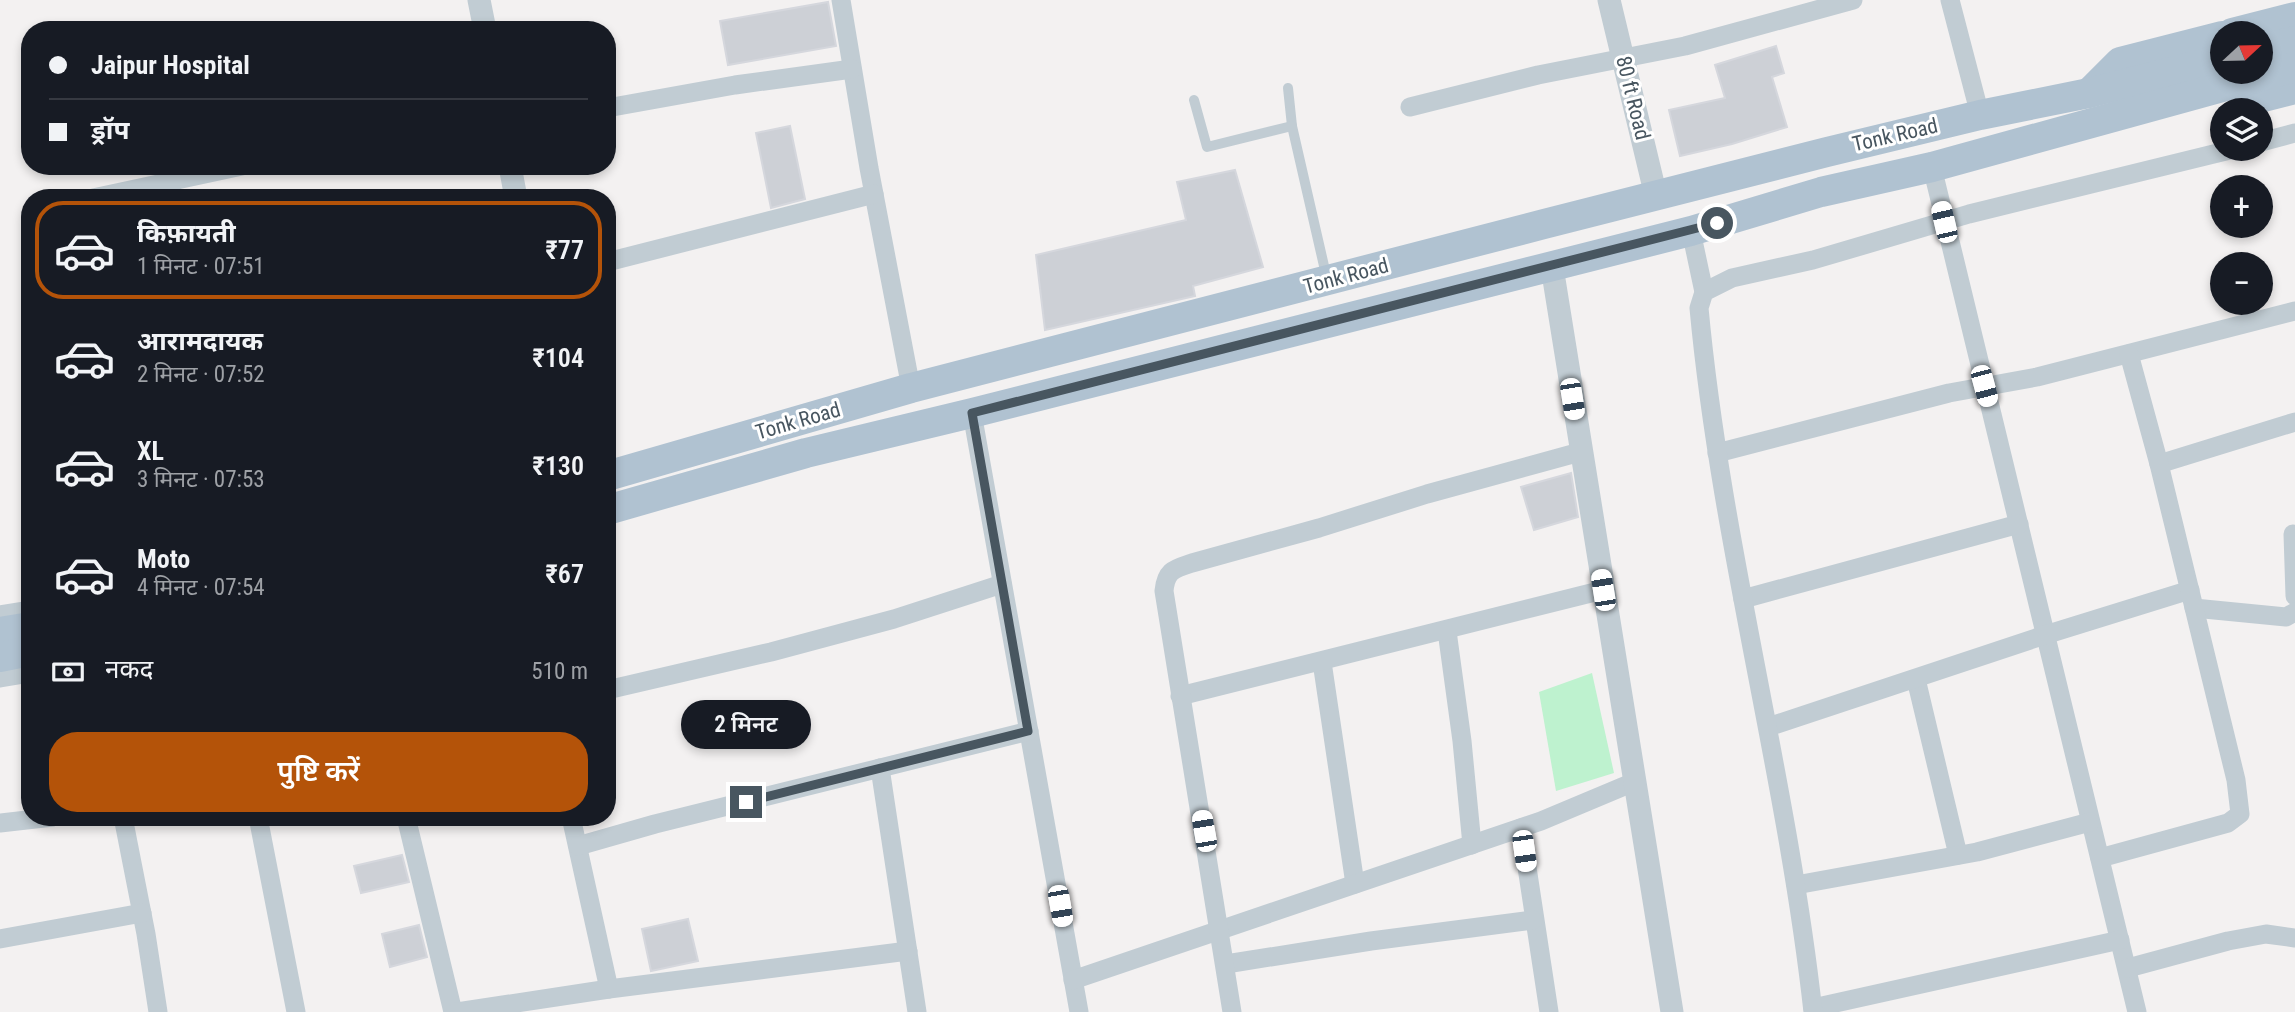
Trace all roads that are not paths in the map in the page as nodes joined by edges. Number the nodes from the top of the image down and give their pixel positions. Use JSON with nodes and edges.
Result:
{"nodes":[{"id":1,"x":479,"y":0,"type":"edge"},
{"id":2,"x":841,"y":0,"type":"edge"},
{"id":3,"x":1609,"y":0,"type":"edge"},
{"id":4,"x":1853,"y":0,"type":"edge"},
{"id":5,"x":1950,"y":0,"type":"edge"},
{"id":6,"x":2295,"y":17,"type":"edge"},
{"id":7,"x":483,"y":21,"type":"edge"},
{"id":8,"x":2273,"y":23,"type":"edge"},
{"id":9,"x":2295,"y":40,"type":"edge"},
{"id":10,"x":2273,"y":46,"type":"edge"},
{"id":11,"x":2210,"y":53,"type":"edge"},
{"id":12,"x":1623,"y":59,"type":"junction"},
{"id":13,"x":2295,"y":67,"type":"edge"},
{"id":14,"x":852,"y":69,"type":"junction"},
{"id":15,"x":1287,"y":88,"type":"dead end"},
{"id":16,"x":2295,"y":89,"type":"edge"},
{"id":17,"x":1194,"y":100,"type":"dead end"},
{"id":18,"x":616,"y":106,"type":"edge"},
{"id":19,"x":1409,"y":107,"type":"dead end"},
{"id":20,"x":1980,"y":115,"type":"junction"},
{"id":21,"x":2084,"y":125,"type":"junction"},
{"id":22,"x":1292,"y":126,"type":"junction"},
{"id":23,"x":2295,"y":133,"type":"edge"},
{"id":24,"x":2273,"y":139,"type":"edge"},
{"id":25,"x":2210,"y":155,"type":"edge"},
{"id":26,"x":1932,"y":167,"type":"junction"},
{"id":27,"x":202,"y":175,"type":"edge"},
{"id":28,"x":170,"y":182,"type":"edge"},
{"id":29,"x":136,"y":189,"type":"edge"},
{"id":30,"x":874,"y":194,"type":"junction"},
{"id":31,"x":1656,"y":196,"type":"junction"},
{"id":32,"x":1944,"y":222,"type":"junction"},
{"id":33,"x":1691,"y":231,"type":"junction"},
{"id":34,"x":616,"y":259,"type":"edge"},
{"id":35,"x":1552,"y":267,"type":"junction"},
{"id":36,"x":1327,"y":280,"type":"junction"},
{"id":37,"x":1704,"y":292,"type":"junction"},
{"id":38,"x":2295,"y":310,"type":"edge"},
{"id":39,"x":2129,"y":354,"type":"junction"},
{"id":40,"x":1984,"y":386,"type":"junction"},
{"id":41,"x":911,"y":388,"type":"junction"},
{"id":42,"x":972,"y":413,"type":"junction"},
{"id":43,"x":2295,"y":422,"type":"edge"},
{"id":44,"x":1580,"y":452,"type":"junction"},
{"id":45,"x":1717,"y":453,"type":"junction"},
{"id":46,"x":2159,"y":464,"type":"junction"},
{"id":47,"x":616,"y":473,"type":"edge"},
{"id":48,"x":616,"y":507,"type":"edge"},
{"id":49,"x":2019,"y":524,"type":"junction"},
{"id":50,"x":2293,"y":534,"type":"dead end"},
{"id":51,"x":1002,"y":583,"type":"junction"},
{"id":52,"x":1603,"y":590,"type":"junction"},
{"id":53,"x":2295,"y":596,"type":"edge"},
{"id":54,"x":1743,"y":599,"type":"junction"},
{"id":55,"x":2192,"y":599,"type":"junction"},
{"id":56,"x":2295,"y":612,"type":"edge"},
{"id":57,"x":21,"y":614,"type":"edge"},
{"id":58,"x":0,"y":617,"type":"edge"},
{"id":59,"x":21,"y":628,"type":"edge"},
{"id":60,"x":1447,"y":631,"type":"junction"},
{"id":61,"x":0,"y":632,"type":"edge"},
{"id":62,"x":2045,"y":635,"type":"junction"},
{"id":63,"x":21,"y":653,"type":"edge"},
{"id":64,"x":0,"y":657,"type":"edge"},
{"id":65,"x":1322,"y":662,"type":"junction"},
{"id":66,"x":21,"y":672,"type":"edge"},
{"id":67,"x":0,"y":676,"type":"edge"},
{"id":68,"x":1916,"y":679,"type":"junction"},
{"id":69,"x":616,"y":688,"type":"edge"},
{"id":70,"x":1180,"y":696,"type":"junction"},
{"id":71,"x":1768,"y":727,"type":"junction"},
{"id":72,"x":1028,"y":731,"type":"junction"},
{"id":73,"x":880,"y":768,"type":"junction"},
{"id":74,"x":1634,"y":782,"type":"junction"},
{"id":75,"x":21,"y":821,"type":"edge"},
{"id":76,"x":2090,"y":822,"type":"junction"},
{"id":77,"x":0,"y":823,"type":"edge"},
{"id":78,"x":125,"y":826,"type":"edge"},
{"id":79,"x":260,"y":826,"type":"edge"},
{"id":80,"x":408,"y":826,"type":"edge"},
{"id":81,"x":573,"y":826,"type":"edge"},
{"id":82,"x":1521,"y":828,"type":"junction"},
{"id":83,"x":1472,"y":845,"type":"junction"},
{"id":84,"x":578,"y":846,"type":"junction"},
{"id":85,"x":1958,"y":855,"type":"junction"},
{"id":86,"x":2099,"y":858,"type":"junction"},
{"id":87,"x":1355,"y":884,"type":"junction"},
{"id":88,"x":1797,"y":885,"type":"junction"},
{"id":89,"x":142,"y":913,"type":"junction"},
{"id":90,"x":1533,"y":920,"type":"junction"},
{"id":91,"x":1221,"y":930,"type":"junction"},
{"id":92,"x":0,"y":939,"type":"edge"},
{"id":93,"x":2295,"y":939,"type":"edge"},
{"id":94,"x":2120,"y":940,"type":"junction"},
{"id":95,"x":908,"y":951,"type":"junction"},
{"id":96,"x":1226,"y":964,"type":"junction"},
{"id":97,"x":2127,"y":968,"type":"junction"},
{"id":98,"x":1073,"y":980,"type":"junction"},
{"id":99,"x":609,"y":989,"type":"junction"},
{"id":100,"x":1813,"y":1010,"type":"edge"},
{"id":101,"x":158,"y":1012,"type":"edge"},
{"id":102,"x":296,"y":1012,"type":"edge"},
{"id":103,"x":455,"y":1012,"type":"edge"},
{"id":104,"x":918,"y":1012,"type":"edge"},
{"id":105,"x":1079,"y":1012,"type":"edge"},
{"id":106,"x":1233,"y":1012,"type":"edge"},
{"id":107,"x":1549,"y":1012,"type":"edge"},
{"id":108,"x":1672,"y":1012,"type":"edge"},
{"id":109,"x":2137,"y":1012,"type":"edge"}],
"edges":[{"from":1,"to":7,"type":"street"},
{"from":2,"to":14,"type":"street"},
{"from":3,"to":12,"type":"street","name":"80 ft Road"},
{"from":4,"to":12,"type":"street"},
{"from":5,"to":20,"type":"street"},
{"from":6,"to":8,"type":"main road"},
{"from":9,"to":10,"type":"main road"},
{"from":11,"to":20,"type":"main road","name":"Tonk Road"},
{"from":12,"to":19,"type":"street"},
{"from":12,"to":31,"type":"street","name":"80 ft Road"},
{"from":13,"to":21,"type":"main road","name":"Tonk Road"},
{"from":14,"to":18,"type":"street"},
{"from":14,"to":30,"type":"street"},
{"from":15,"to":22,"type":"lane"},
{"from":16,"to":21,"type":"main road"},
{"from":17,"to":22,"type":"lane"},
{"from":20,"to":31,"type":"main road","name":"Tonk Road"},
{"from":21,"to":26,"type":"main road","name":"Tonk Road"},
{"from":22,"to":36,"type":"lane"},
{"from":23,"to":24,"type":"street"},
{"from":25,"to":32,"type":"street"},
{"from":26,"to":32,"type":"street"},
{"from":26,"to":33,"type":"main road","name":"Tonk Road"},
{"from":27,"to":28,"type":"street"},
{"from":28,"to":29,"type":"street"},
{"from":30,"to":34,"type":"street"},
{"from":30,"to":41,"type":"street"},
{"from":31,"to":36,"type":"main road","name":"Tonk Road"},
{"from":32,"to":37,"type":"street"},
{"from":32,"to":40,"type":"street"},
{"from":33,"to":35,"type":"main road","name":"Tonk Road"},
{"from":33,"to":37,"type":"street"},
{"from":35,"to":42,"type":"main road","name":"Tonk Road"},
{"from":35,"to":44,"type":"street"},
{"from":36,"to":41,"type":"main road","name":"Tonk Road"},
{"from":37,"to":45,"type":"street"},
{"from":38,"to":39,"type":"street"},
{"from":39,"to":40,"type":"street"},
{"from":39,"to":46,"type":"street"},
{"from":40,"to":45,"type":"street"},
{"from":40,"to":49,"type":"street"},
{"from":41,"to":47,"type":"main road","name":"Tonk Road"},
{"from":42,"to":48,"type":"main road","name":"Tonk Road"},
{"from":42,"to":51,"type":"street"},
{"from":43,"to":46,"type":"street"},
{"from":44,"to":52,"type":"street"},
{"from":44,"to":70,"type":"street"},
{"from":45,"to":54,"type":"street"},
{"from":46,"to":55,"type":"street"},
{"from":49,"to":54,"type":"street"},
{"from":49,"to":62,"type":"street"},
{"from":50,"to":53,"type":"street"},
{"from":51,"to":69,"type":"street"},
{"from":51,"to":72,"type":"street"},
{"from":52,"to":60,"type":"street"},
{"from":52,"to":74,"type":"street"},
{"from":54,"to":71,"type":"street"},
{"from":55,"to":56,"type":"street"},
{"from":55,"to":62,"type":"street"},
{"from":55,"to":86,"type":"street"},
{"from":57,"to":58,"type":"street"},
{"from":59,"to":61,"type":"main road"},
{"from":60,"to":65,"type":"street"},
{"from":60,"to":83,"type":"street"},
{"from":62,"to":68,"type":"street"},
{"from":62,"to":76,"type":"street"},
{"from":63,"to":64,"type":"main road"},
{"from":65,"to":70,"type":"street"},
{"from":65,"to":87,"type":"street"},
{"from":66,"to":67,"type":"street"},
{"from":68,"to":71,"type":"street"},
{"from":68,"to":85,"type":"street"},
{"from":70,"to":91,"type":"street"},
{"from":71,"to":88,"type":"street"},
{"from":72,"to":73,"type":"street"},
{"from":72,"to":98,"type":"street"},
{"from":73,"to":84,"type":"street"},
{"from":73,"to":95,"type":"street"},
{"from":74,"to":82,"type":"street"},
{"from":74,"to":108,"type":"street"},
{"from":75,"to":77,"type":"street"},
{"from":76,"to":85,"type":"street"},
{"from":76,"to":86,"type":"street"},
{"from":78,"to":89,"type":"street"},
{"from":79,"to":102,"type":"street"},
{"from":80,"to":103,"type":"street"},
{"from":81,"to":84,"type":"street"},
{"from":82,"to":83,"type":"street"},
{"from":82,"to":90,"type":"street"},
{"from":83,"to":87,"type":"street"},
{"from":84,"to":99,"type":"street"},
{"from":85,"to":88,"type":"street"},
{"from":86,"to":94,"type":"street"},
{"from":87,"to":91,"type":"street"},
{"from":88,"to":100,"type":"street"},
{"from":89,"to":92,"type":"street"},
{"from":89,"to":101,"type":"street"},
{"from":90,"to":96,"type":"street"},
{"from":90,"to":107,"type":"street"},
{"from":91,"to":96,"type":"street"},
{"from":91,"to":98,"type":"street"},
{"from":93,"to":97,"type":"street"},
{"from":94,"to":97,"type":"street"},
{"from":94,"to":100,"type":"street"},
{"from":95,"to":99,"type":"street"},
{"from":95,"to":104,"type":"street"},
{"from":96,"to":106,"type":"street"},
{"from":97,"to":109,"type":"street"},
{"from":98,"to":105,"type":"street"},
{"from":99,"to":103,"type":"street"}]}
